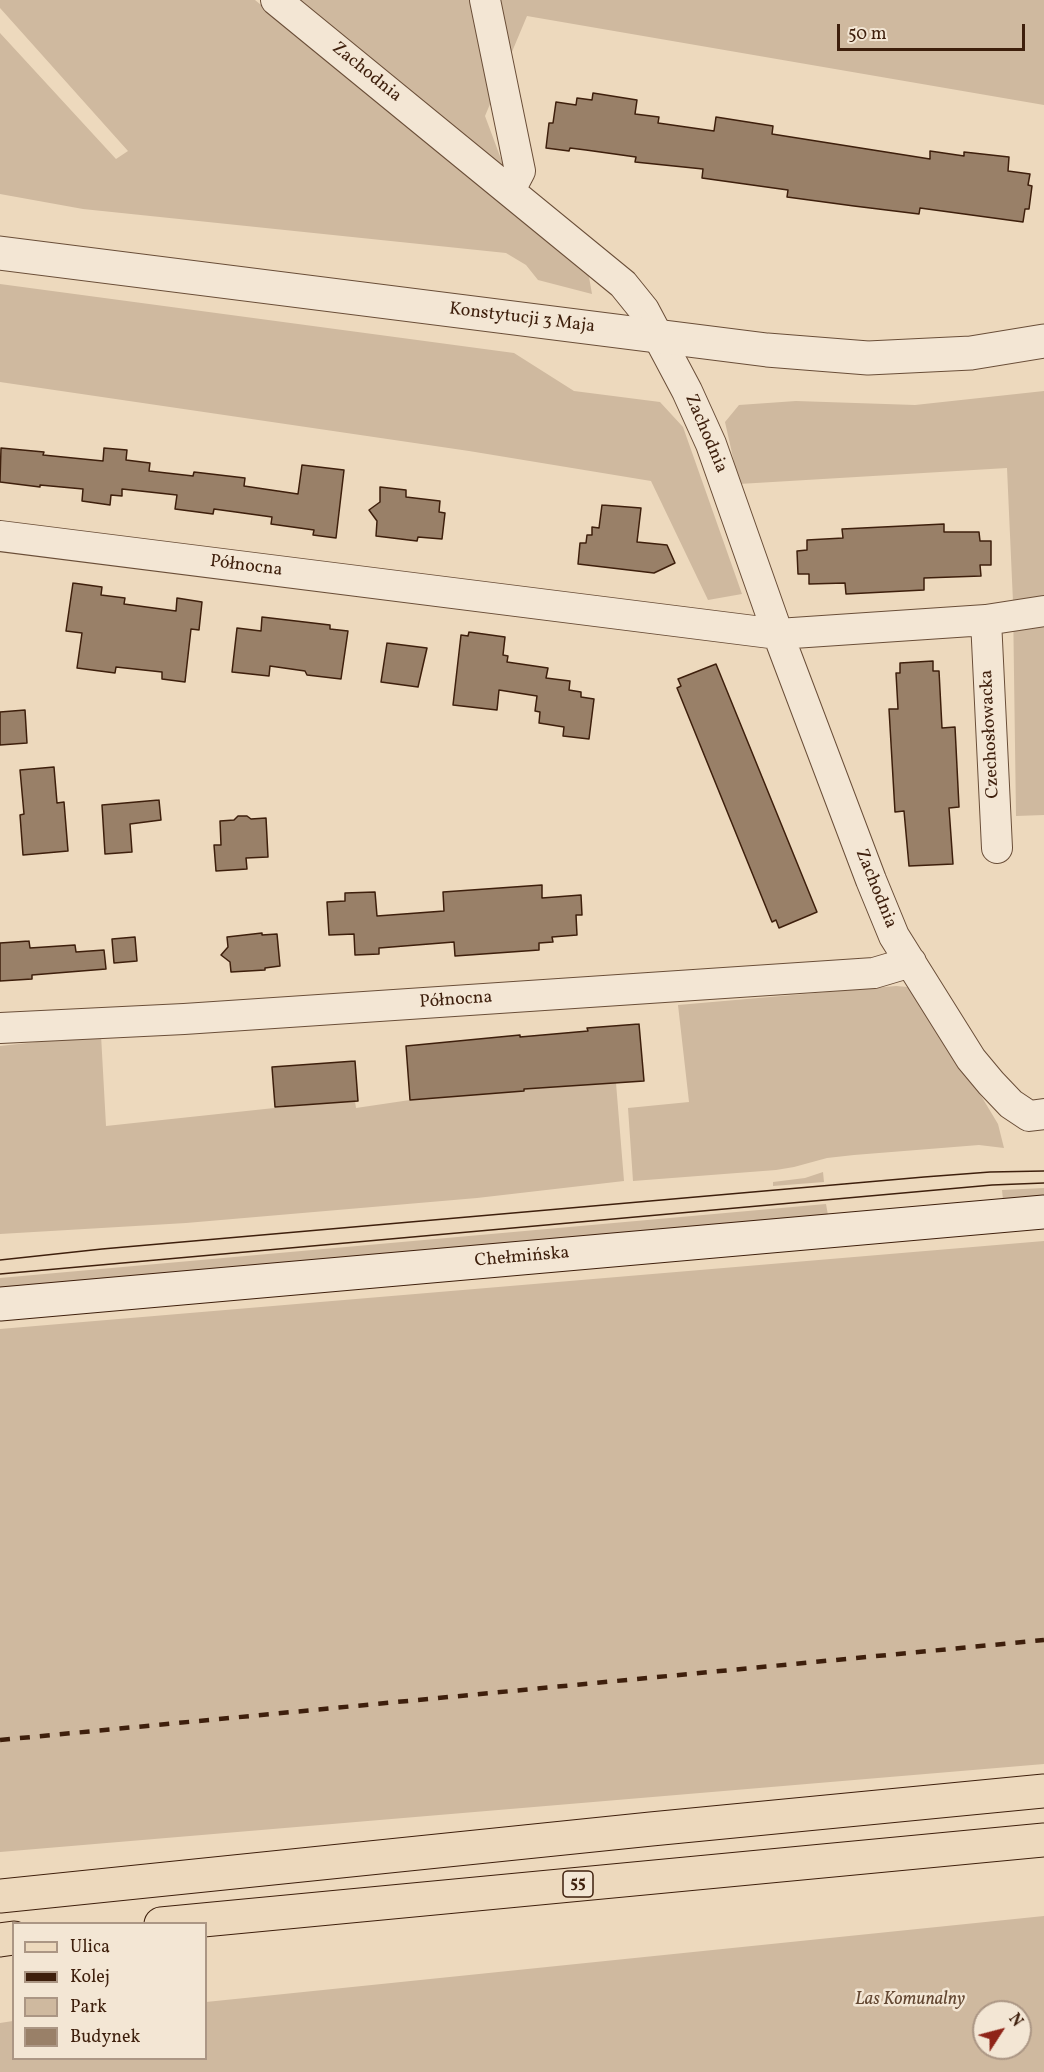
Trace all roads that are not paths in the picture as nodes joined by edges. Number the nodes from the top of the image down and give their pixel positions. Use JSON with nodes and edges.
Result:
{"nodes":[{"id":1,"x":276,"y":0,"type":"edge"},
{"id":2,"x":485,"y":0,"type":"edge"},
{"id":3,"x":510,"y":190,"type":"junction"},
{"id":4,"x":0,"y":253,"type":"edge"},
{"id":5,"x":658,"y":336,"type":"junction"},
{"id":6,"x":1044,"y":340,"type":"edge"},
{"id":7,"x":0,"y":536,"type":"edge"},
{"id":8,"x":1044,"y":611,"type":"edge"},
{"id":9,"x":986,"y":620,"type":"junction"},
{"id":10,"x":778,"y":634,"type":"junction"},
{"id":11,"x":997,"y":848,"type":"dead end"},
{"id":12,"x":911,"y":962,"type":"junction"},
{"id":13,"x":0,"y":1028,"type":"edge"},
{"id":14,"x":1044,"y":1114,"type":"edge"},
{"id":15,"x":1044,"y":1212,"type":"edge"},
{"id":16,"x":0,"y":1304,"type":"edge"},
{"id":17,"x":1044,"y":1791,"type":"edge"},
{"id":18,"x":1044,"y":1840,"type":"edge"},
{"id":19,"x":0,"y":1896,"type":"edge"},
{"id":20,"x":172,"y":1922,"type":"edge"}],
"edges":[{"from":1,"to":3,"type":"street","name":"Zachodnia"},
{"from":2,"to":3,"type":"street"},
{"from":3,"to":5,"type":"street","name":"Zachodnia"},
{"from":4,"to":5,"type":"street","name":"Konstytucji 3 Maja"},
{"from":5,"to":6,"type":"street","name":"Konstytucji 3 Maja"},
{"from":5,"to":10,"type":"street","name":"Zachodnia"},
{"from":7,"to":10,"type":"street","name":"Północna"},
{"from":8,"to":9,"type":"street","name":"Północna"},
{"from":9,"to":10,"type":"street","name":"Północna"},
{"from":9,"to":11,"type":"street","name":"Czechosłowacka"},
{"from":10,"to":12,"type":"street","name":"Zachodnia"},
{"from":12,"to":13,"type":"street","name":"Północna"},
{"from":12,"to":14,"type":"street","name":"Zachodnia"},
{"from":15,"to":16,"type":"street","name":"Chełmińska"},
{"from":17,"to":19,"type":"main road"},
{"from":18,"to":20,"type":"main road","number":"55"}]}
